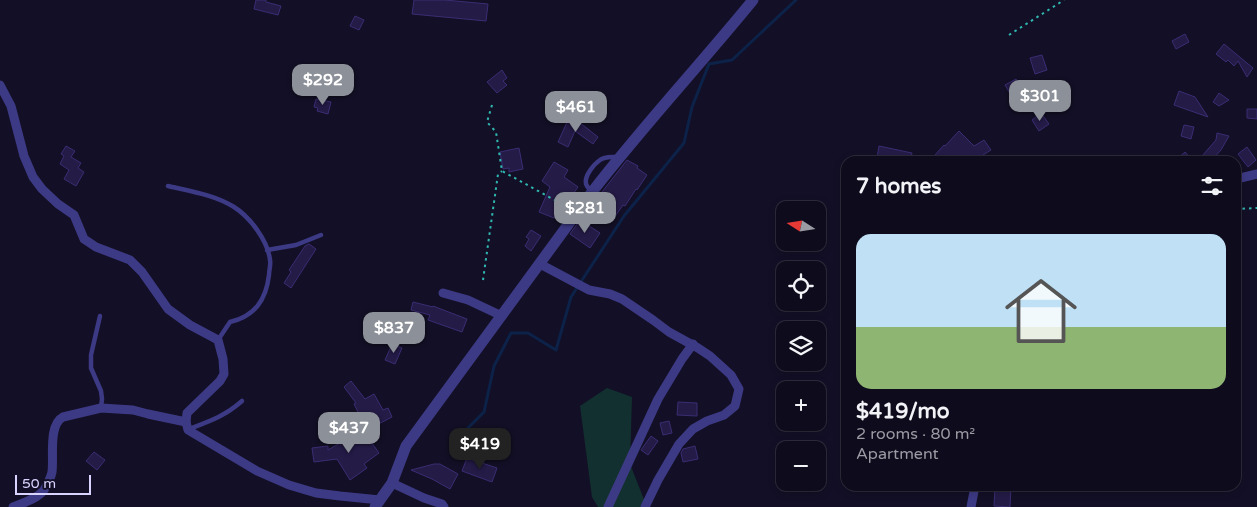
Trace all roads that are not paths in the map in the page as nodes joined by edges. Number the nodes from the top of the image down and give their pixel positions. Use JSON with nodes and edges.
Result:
{"nodes":[{"id":1,"x":753,"y":0,"type":"edge"},
{"id":2,"x":0,"y":85,"type":"edge"},
{"id":3,"x":1257,"y":174,"type":"edge"},
{"id":4,"x":1241,"y":178,"type":"edge"},
{"id":5,"x":168,"y":186,"type":"dead end"},
{"id":6,"x":321,"y":235,"type":"dead end"},
{"id":7,"x":267,"y":250,"type":"junction"},
{"id":8,"x":540,"y":264,"type":"junction"},
{"id":9,"x":443,"y":293,"type":"dead end"},
{"id":10,"x":100,"y":316,"type":"dead end"},
{"id":11,"x":502,"y":316,"type":"junction"},
{"id":12,"x":218,"y":340,"type":"junction"},
{"id":13,"x":692,"y":344,"type":"junction"},
{"id":14,"x":242,"y":401,"type":"dead end"},
{"id":15,"x":102,"y":408,"type":"junction"},
{"id":16,"x":187,"y":426,"type":"junction"},
{"id":17,"x":392,"y":483,"type":"junction"},
{"id":18,"x":974,"y":491,"type":"edge"},
{"id":19,"x":378,"y":504,"type":"edge"},
{"id":20,"x":13,"y":507,"type":"edge"},
{"id":21,"x":444,"y":507,"type":"edge"},
{"id":22,"x":608,"y":507,"type":"edge"},
{"id":23,"x":645,"y":507,"type":"edge"},
{"id":24,"x":971,"y":507,"type":"edge"}],
"edges":[{"from":1,"to":8,"type":"street"},
{"from":2,"to":12,"type":"street"},
{"from":3,"to":4,"type":"street"},
{"from":5,"to":7,"type":"lane"},
{"from":6,"to":7,"type":"lane"},
{"from":7,"to":12,"type":"lane"},
{"from":8,"to":11,"type":"street"},
{"from":8,"to":13,"type":"street"},
{"from":9,"to":11,"type":"street"},
{"from":10,"to":15,"type":"lane"},
{"from":11,"to":17,"type":"street"},
{"from":12,"to":16,"type":"street"},
{"from":13,"to":22,"type":"street"},
{"from":13,"to":23,"type":"street"},
{"from":14,"to":16,"type":"lane"},
{"from":15,"to":16,"type":"street"},
{"from":15,"to":20,"type":"street"},
{"from":16,"to":19,"type":"street"},
{"from":17,"to":19,"type":"street"},
{"from":17,"to":21,"type":"street"},
{"from":18,"to":24,"type":"street"}]}
